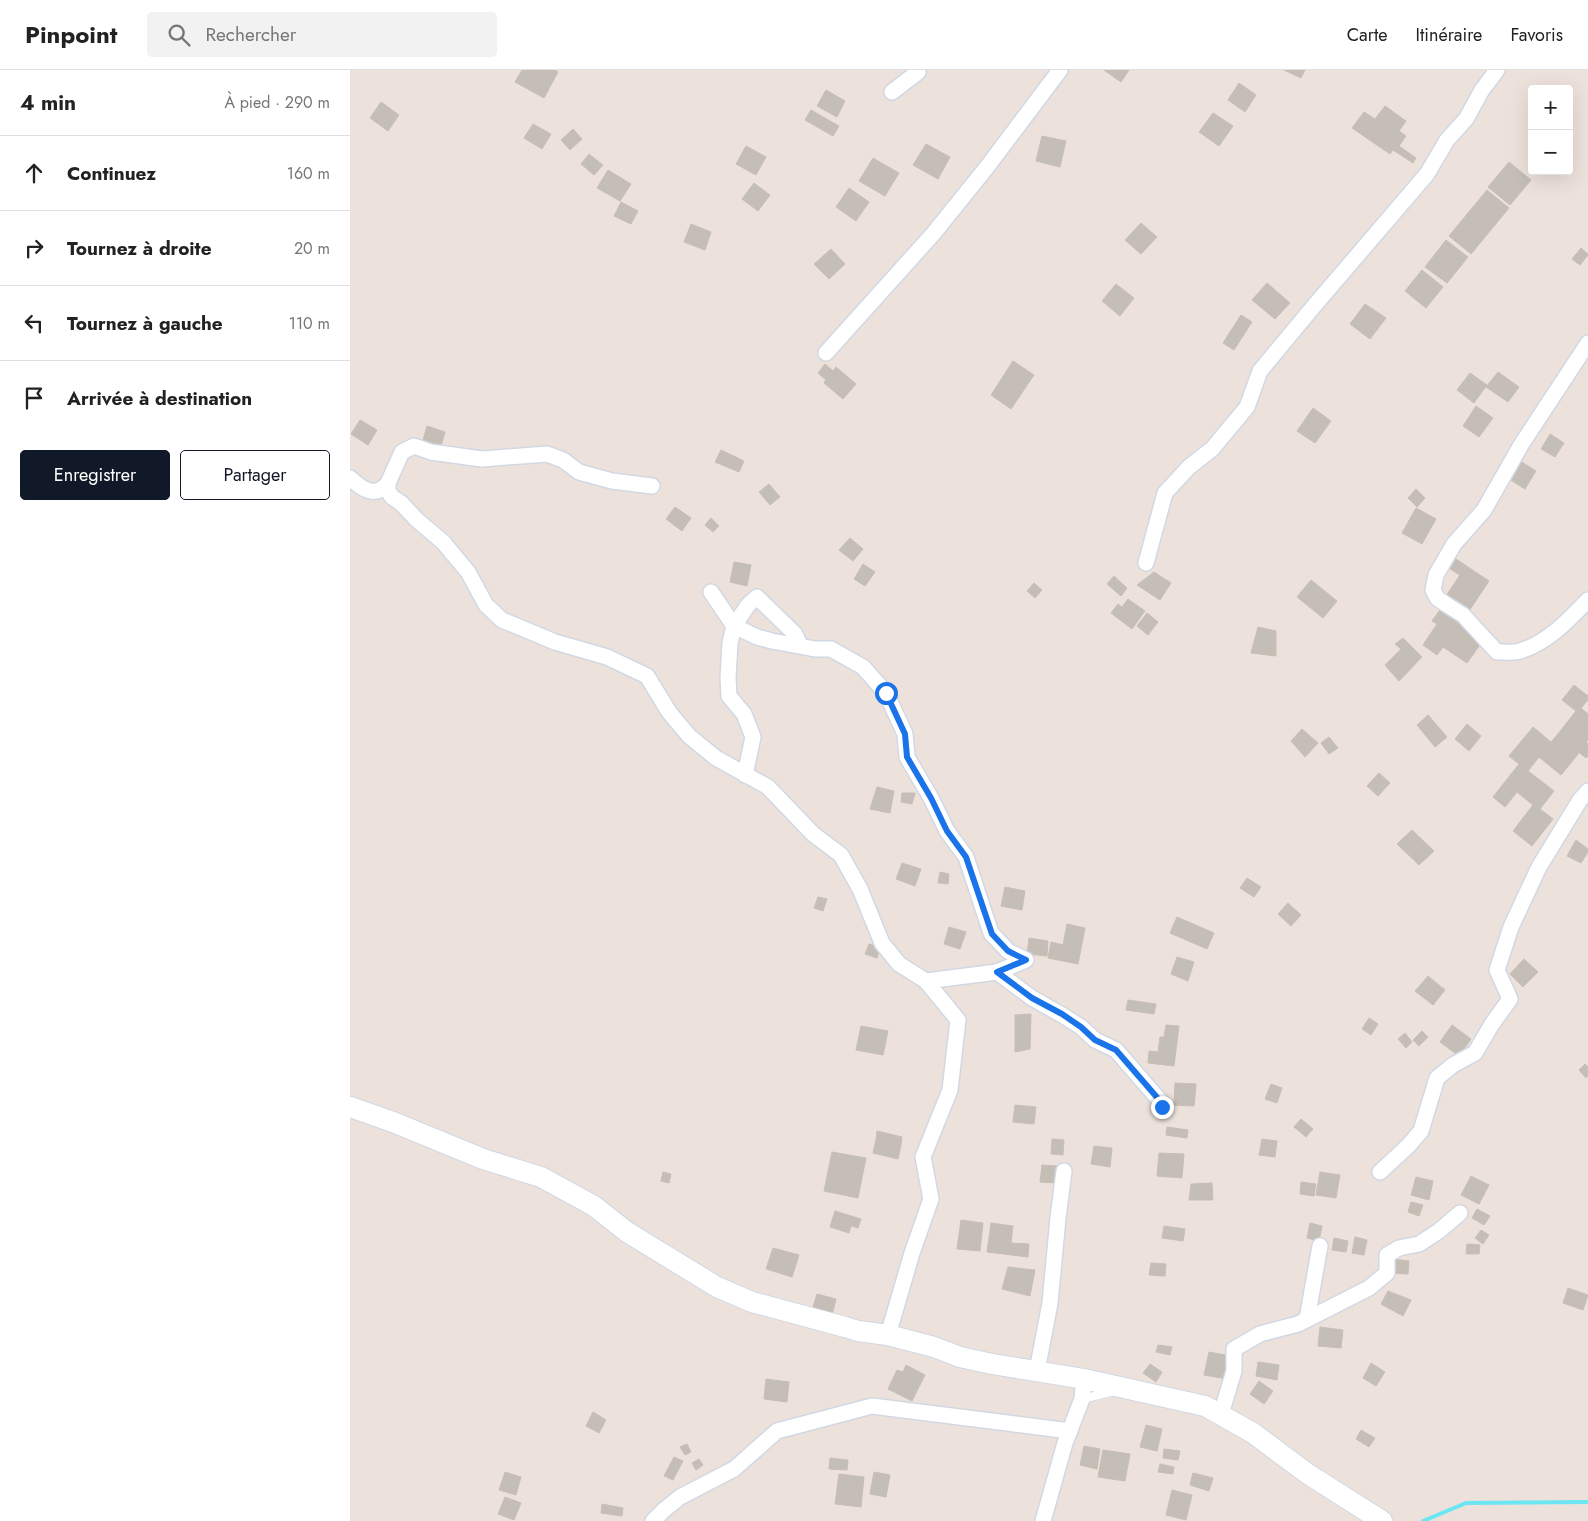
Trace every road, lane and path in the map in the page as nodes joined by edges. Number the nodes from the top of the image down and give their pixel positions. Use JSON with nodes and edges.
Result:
{"nodes":[{"id":1,"x":917,"y":70,"type":"edge"},
{"id":2,"x":1060,"y":70,"type":"edge"},
{"id":3,"x":1496,"y":70,"type":"edge"},
{"id":4,"x":892,"y":92,"type":"dead end"},
{"id":5,"x":1588,"y":343,"type":"edge"},
{"id":6,"x":826,"y":353,"type":"dead end"},
{"id":7,"x":350,"y":478,"type":"edge"},
{"id":8,"x":388,"y":483,"type":"junction"},
{"id":9,"x":652,"y":486,"type":"dead end"},
{"id":10,"x":1146,"y":563,"type":"dead end"},
{"id":11,"x":711,"y":592,"type":"dead end"},
{"id":12,"x":1588,"y":600,"type":"edge"},
{"id":13,"x":734,"y":626,"type":"junction"},
{"id":14,"x":800,"y":645,"type":"junction"},
{"id":15,"x":745,"y":775,"type":"junction"},
{"id":16,"x":1588,"y":791,"type":"edge"},
{"id":17,"x":997,"y":972,"type":"junction"},
{"id":18,"x":926,"y":980,"type":"junction"},
{"id":19,"x":350,"y":1107,"type":"edge"},
{"id":20,"x":1162,"y":1107,"type":"dead end"},
{"id":21,"x":1064,"y":1171,"type":"dead end"},
{"id":22,"x":1380,"y":1172,"type":"dead end"},
{"id":23,"x":1460,"y":1213,"type":"dead end"},
{"id":24,"x":1320,"y":1246,"type":"dead end"},
{"id":25,"x":1307,"y":1320,"type":"junction"},
{"id":26,"x":888,"y":1335,"type":"junction"},
{"id":27,"x":1036,"y":1371,"type":"junction"},
{"id":28,"x":1084,"y":1379,"type":"junction"},
{"id":29,"x":1142,"y":1392,"type":"junction"},
{"id":30,"x":1082,"y":1399,"type":"junction"},
{"id":31,"x":1221,"y":1414,"type":"junction"},
{"id":32,"x":1070,"y":1431,"type":"junction"},
{"id":33,"x":653,"y":1521,"type":"edge"},
{"id":34,"x":1043,"y":1521,"type":"edge"},
{"id":35,"x":1382,"y":1521,"type":"edge"}],
"edges":[{"from":1,"to":4,"type":"street"},
{"from":2,"to":6,"type":"street"},
{"from":3,"to":10,"type":"street"},
{"from":5,"to":12,"type":"street"},
{"from":7,"to":8,"type":"street"},
{"from":8,"to":9,"type":"street"},
{"from":8,"to":15,"type":"street"},
{"from":11,"to":13,"type":"street"},
{"from":13,"to":14,"type":"street"},
{"from":13,"to":14,"type":"street"},
{"from":13,"to":15,"type":"street"},
{"from":14,"to":17,"type":"street"},
{"from":15,"to":18,"type":"street"},
{"from":16,"to":22,"type":"street"},
{"from":17,"to":18,"type":"street"},
{"from":17,"to":20,"type":"street"},
{"from":18,"to":26,"type":"street"},
{"from":19,"to":26,"type":"street"},
{"from":21,"to":27,"type":"street"},
{"from":23,"to":25,"type":"street"},
{"from":24,"to":25,"type":"street"},
{"from":25,"to":31,"type":"street"},
{"from":26,"to":27,"type":"street"},
{"from":27,"to":28,"type":"street"},
{"from":28,"to":29,"type":"street"},
{"from":28,"to":30,"type":"street"},
{"from":29,"to":30,"type":"lane"},
{"from":29,"to":31,"type":"street"},
{"from":30,"to":32,"type":"street"},
{"from":31,"to":35,"type":"street"},
{"from":32,"to":33,"type":"street"},
{"from":32,"to":34,"type":"street"}]}
